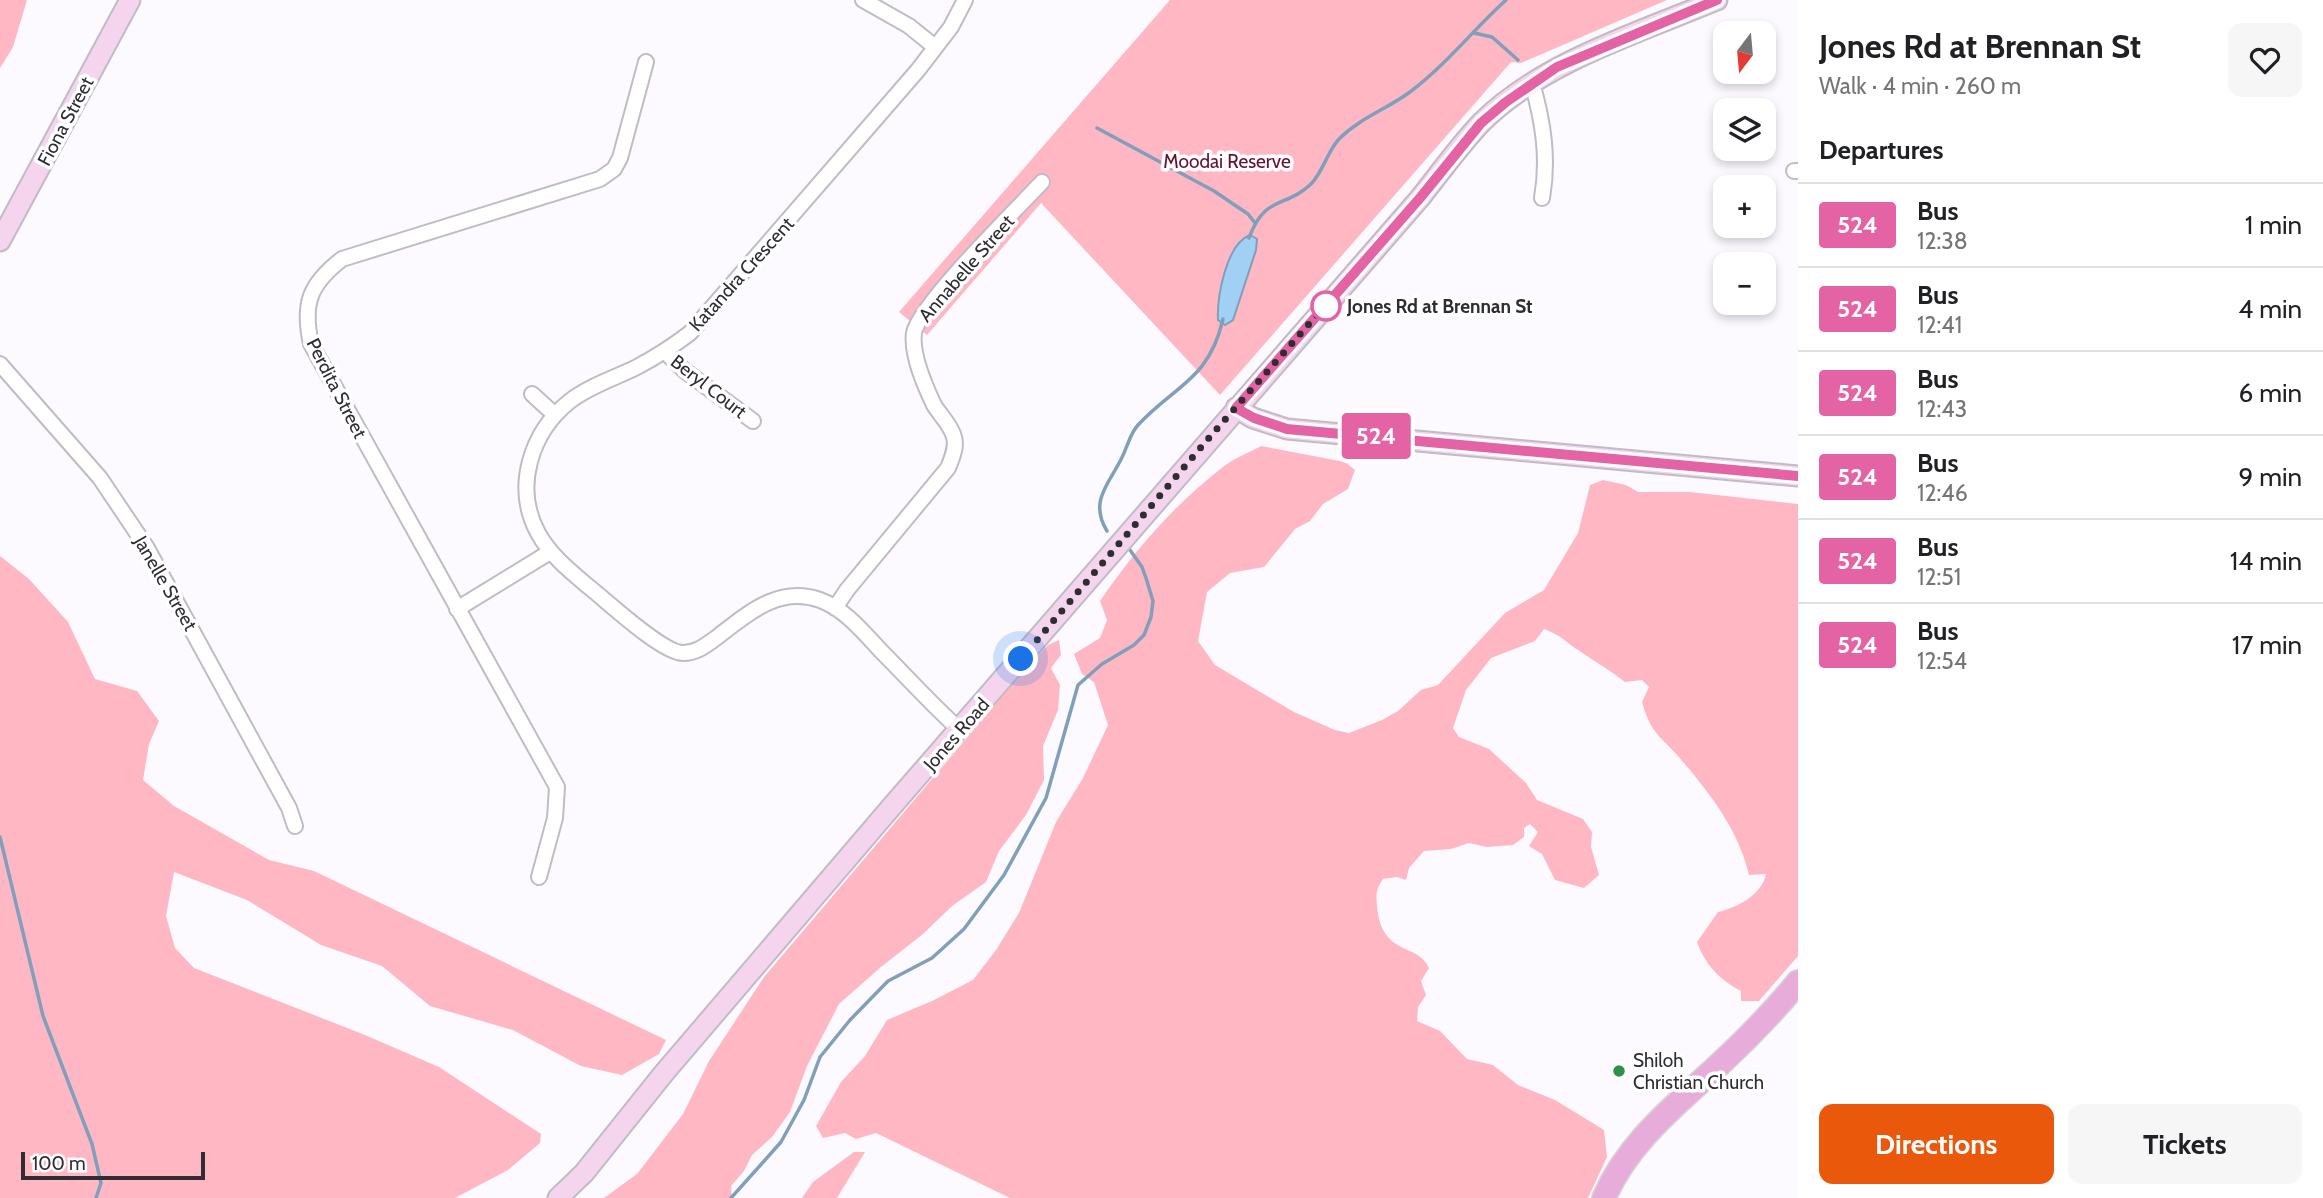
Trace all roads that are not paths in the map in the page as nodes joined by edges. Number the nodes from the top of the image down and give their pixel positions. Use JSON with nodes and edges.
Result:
{"nodes":[{"id":1,"x":130,"y":0,"type":"edge"},
{"id":2,"x":863,"y":0,"type":"edge"},
{"id":3,"x":965,"y":0,"type":"edge"},
{"id":4,"x":1717,"y":0,"type":"edge"},
{"id":5,"x":935,"y":47,"type":"junction"},
{"id":6,"x":646,"y":62,"type":"dead end"},
{"id":7,"x":1532,"y":83,"type":"junction"},
{"id":8,"x":1042,"y":182,"type":"dead end"},
{"id":9,"x":1542,"y":198,"type":"dead end"},
{"id":10,"x":0,"y":242,"type":"edge"},
{"id":11,"x":665,"y":352,"type":"junction"},
{"id":12,"x":0,"y":364,"type":"edge"},
{"id":13,"x":532,"y":394,"type":"dead end"},
{"id":14,"x":1236,"y":408,"type":"junction"},
{"id":15,"x":555,"y":415,"type":"junction"},
{"id":16,"x":753,"y":421,"type":"dead end"},
{"id":17,"x":1798,"y":476,"type":"edge"},
{"id":18,"x":550,"y":552,"type":"junction"},
{"id":19,"x":835,"y":608,"type":"junction"},
{"id":20,"x":457,"y":609,"type":"junction"},
{"id":21,"x":960,"y":730,"type":"junction"},
{"id":22,"x":295,"y":826,"type":"dead end"},
{"id":23,"x":539,"y":877,"type":"dead end"},
{"id":24,"x":1798,"y":982,"type":"edge"},
{"id":25,"x":558,"y":1198,"type":"edge"},
{"id":26,"x":1604,"y":1198,"type":"edge"}],
"edges":[{"from":1,"to":10,"type":"street","name":"Fiona Street"},
{"from":2,"to":5,"type":"street"},
{"from":3,"to":5,"type":"street","name":"Katandra Crescent"},
{"from":4,"to":7,"type":"street","name":"Jones Road"},
{"from":5,"to":11,"type":"street","name":"Katandra Crescent"},
{"from":6,"to":20,"type":"street","name":"Perdita Street"},
{"from":7,"to":9,"type":"street"},
{"from":7,"to":14,"type":"street","name":"Jones Road"},
{"from":8,"to":19,"type":"street","name":"Annabelle Street"},
{"from":11,"to":15,"type":"street","name":"Katandra Crescent"},
{"from":11,"to":16,"type":"street","name":"Beryl Court"},
{"from":12,"to":22,"type":"street","name":"Janelle Street"},
{"from":13,"to":15,"type":"street"},
{"from":14,"to":17,"type":"street"},
{"from":14,"to":21,"type":"street","name":"Jones Road"},
{"from":15,"to":18,"type":"street","name":"Katandra Crescent"},
{"from":18,"to":19,"type":"street","name":"Katandra Crescent"},
{"from":18,"to":20,"type":"street"},
{"from":19,"to":21,"type":"street","name":"Katandra Crescent"},
{"from":20,"to":23,"type":"street","name":"Perdita Street"},
{"from":21,"to":25,"type":"street","name":"Jones Road"},
{"from":24,"to":26,"type":"main road"}]}
